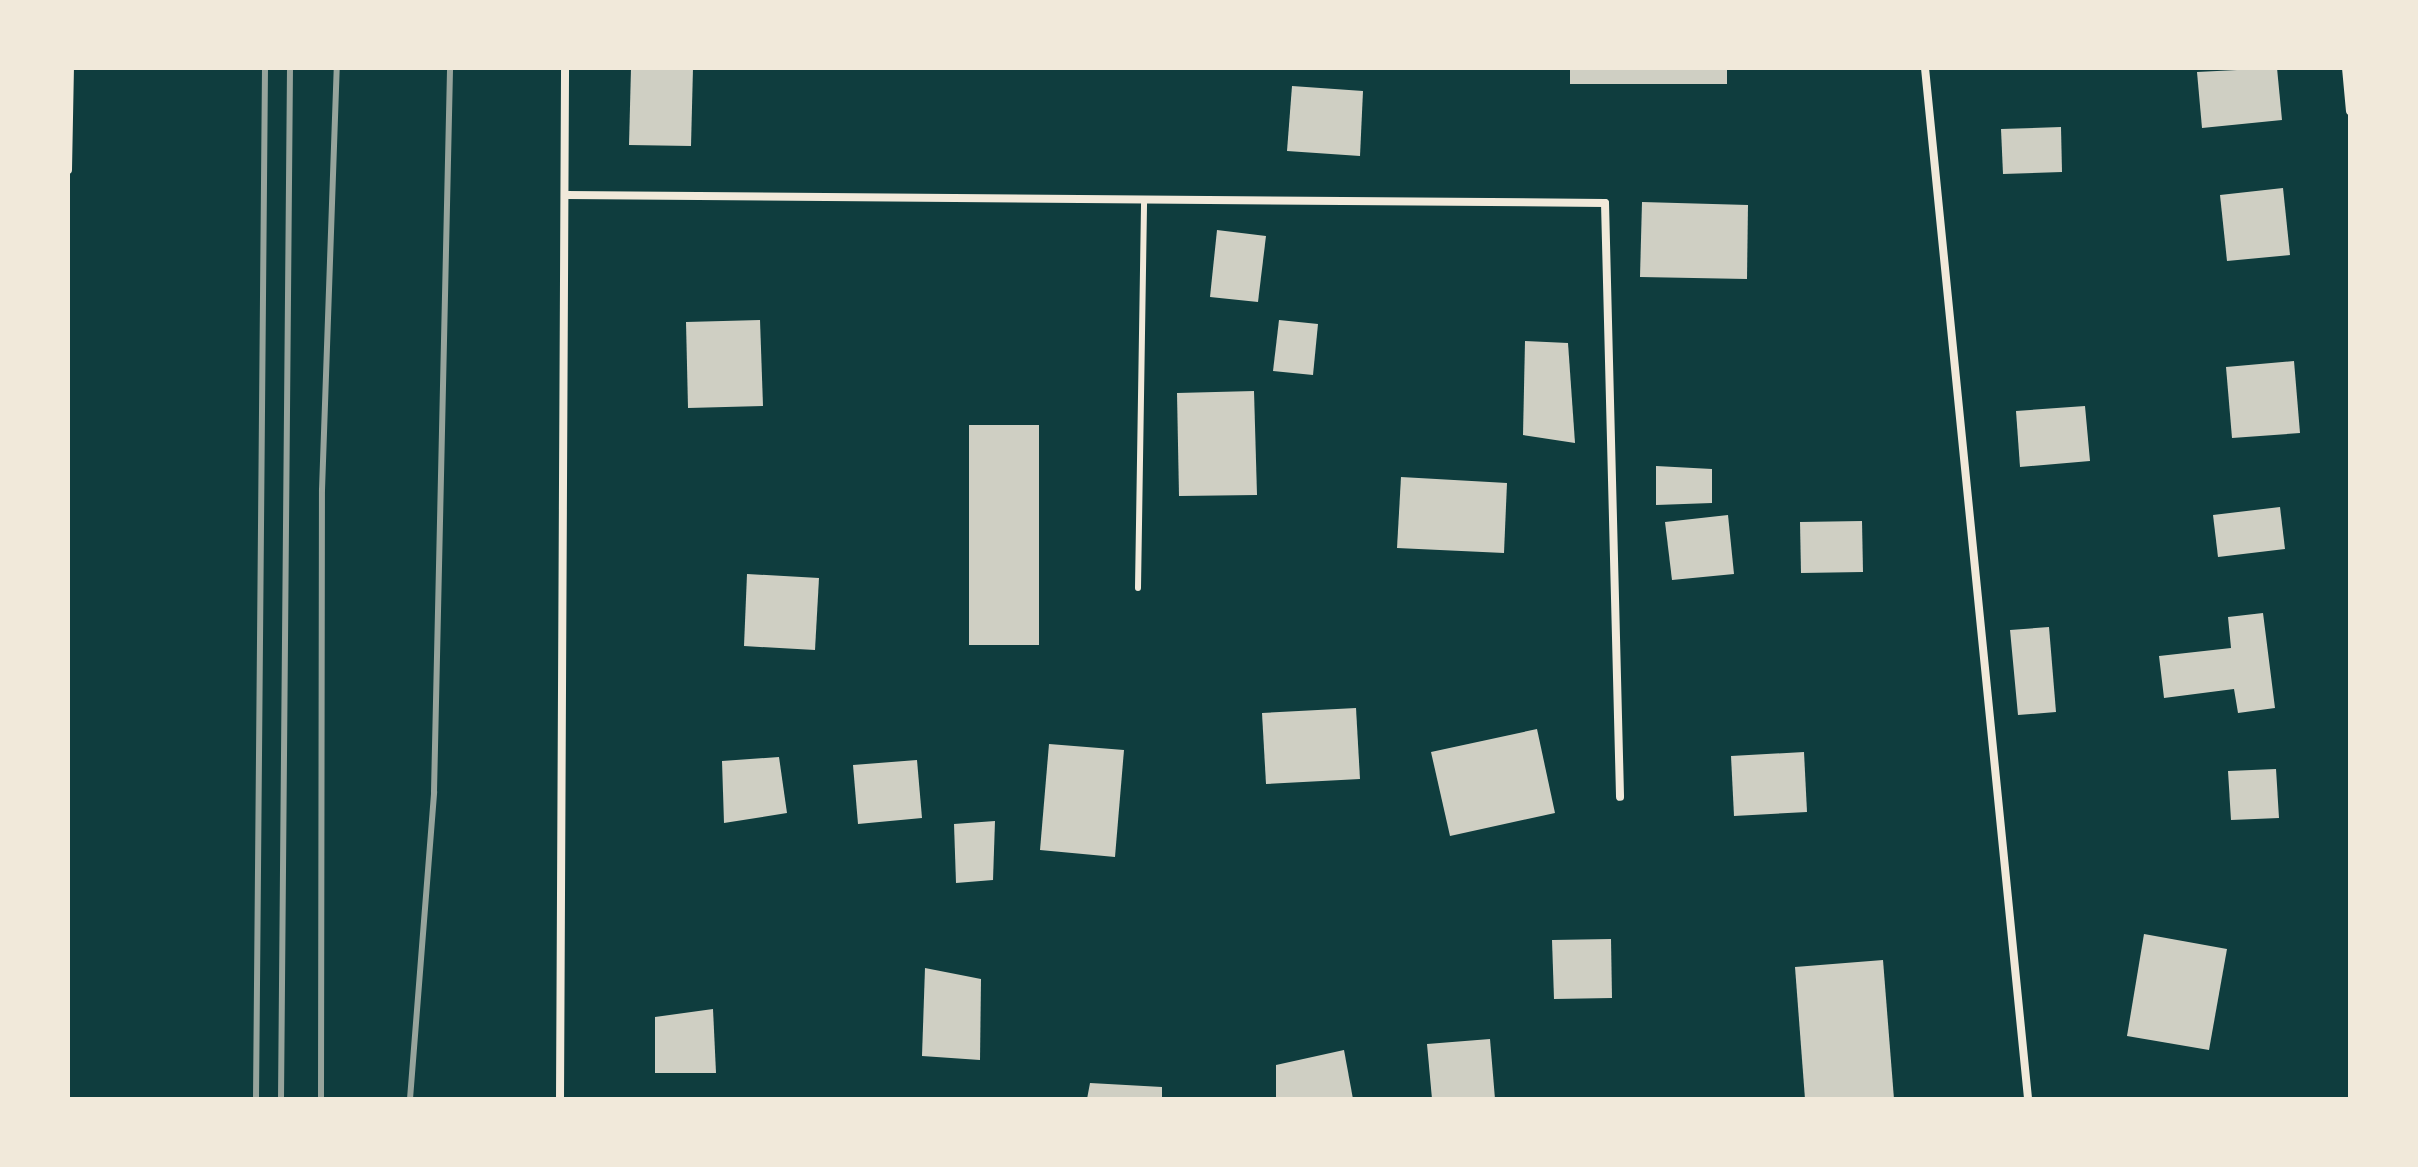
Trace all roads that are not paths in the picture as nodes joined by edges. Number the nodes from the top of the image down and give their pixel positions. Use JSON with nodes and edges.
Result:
{"nodes":[{"id":1,"x":70,"y":68,"type":"edge"},
{"id":2,"x":565,"y":68,"type":"edge"},
{"id":3,"x":1925,"y":68,"type":"edge"},
{"id":4,"x":2346,"y":68,"type":"edge"},
{"id":5,"x":2350,"y":111,"type":"edge"},
{"id":6,"x":68,"y":170,"type":"edge"},
{"id":7,"x":566,"y":195,"type":"junction"},
{"id":8,"x":1144,"y":199,"type":"junction"},
{"id":9,"x":1138,"y":588,"type":"dead end"},
{"id":10,"x":1620,"y":797,"type":"dead end"},
{"id":11,"x":560,"y":1099,"type":"edge"},
{"id":12,"x":2028,"y":1099,"type":"edge"}],
"edges":[{"from":1,"to":6,"type":"street"},
{"from":2,"to":7,"type":"street"},
{"from":3,"to":12,"type":"street"},
{"from":4,"to":5,"type":"street"},
{"from":7,"to":8,"type":"street"},
{"from":7,"to":11,"type":"street"},
{"from":8,"to":9,"type":"lane"},
{"from":8,"to":10,"type":"street"}]}
